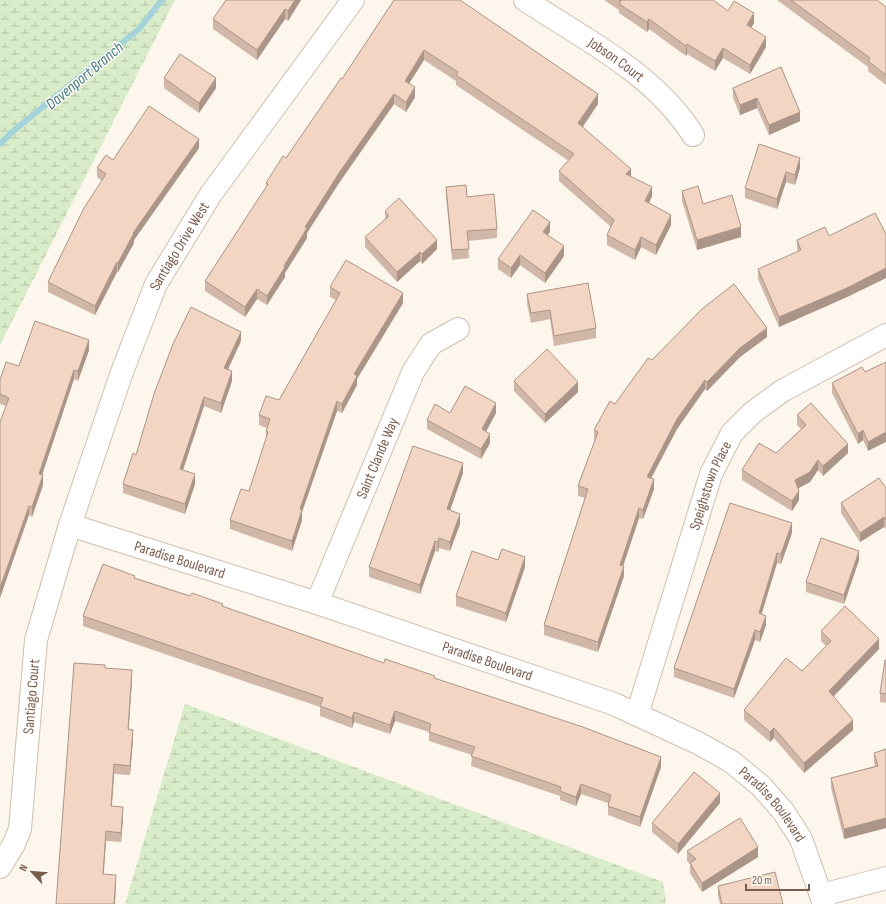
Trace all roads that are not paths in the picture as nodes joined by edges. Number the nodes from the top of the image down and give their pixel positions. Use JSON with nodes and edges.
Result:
{"nodes":[{"id":1,"x":353,"y":0,"type":"edge"},
{"id":2,"x":525,"y":0,"type":"edge"},
{"id":3,"x":693,"y":135,"type":"dead end"},
{"id":4,"x":458,"y":329,"type":"dead end"},
{"id":5,"x":886,"y":335,"type":"edge"},
{"id":6,"x":70,"y":525,"type":"junction"},
{"id":7,"x":317,"y":603,"type":"junction"},
{"id":8,"x":637,"y":715,"type":"junction"},
{"id":9,"x":0,"y":867,"type":"edge"},
{"id":10,"x":886,"y":878,"type":"edge"},
{"id":11,"x":823,"y":900,"type":"edge"}],
"edges":[{"from":1,"to":6,"type":"street","name":"Santiago Drive West"},
{"from":2,"to":3,"type":"street","name":"Jobson Court"},
{"from":4,"to":7,"type":"street","name":"Saint Clande Way"},
{"from":5,"to":8,"type":"street","name":"Speighstown Place"},
{"from":6,"to":7,"type":"street","name":"Paradise Boulevard"},
{"from":6,"to":9,"type":"street","name":"Santiago Court"},
{"from":7,"to":8,"type":"street","name":"Paradise Boulevard"},
{"from":8,"to":11,"type":"street","name":"Paradise Boulevard"},
{"from":10,"to":11,"type":"street"}]}
